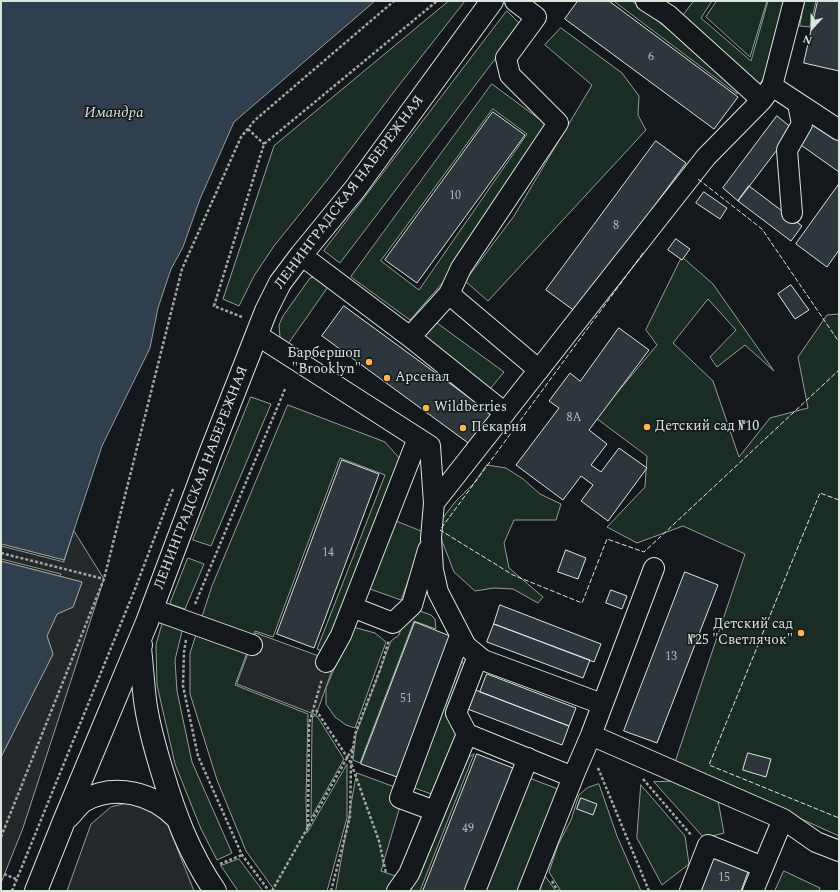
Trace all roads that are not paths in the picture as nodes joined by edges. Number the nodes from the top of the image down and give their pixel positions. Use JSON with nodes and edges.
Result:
{"nodes":[{"id":1,"x":492,"y":1,"type":"edge"},
{"id":2,"x":515,"y":1,"type":"edge"},
{"id":3,"x":646,"y":1,"type":"edge"},
{"id":4,"x":794,"y":1,"type":"edge"},
{"id":5,"x":767,"y":93,"type":"junction"},
{"id":6,"x":798,"y":104,"type":"junction"},
{"id":7,"x":839,"y":130,"type":"edge"},
{"id":8,"x":792,"y":213,"type":"dead end"},
{"id":9,"x":301,"y":255,"type":"junction"},
{"id":10,"x":449,"y":294,"type":"junction"},
{"id":11,"x":257,"y":335,"type":"junction"},
{"id":12,"x":410,"y":337,"type":"junction"},
{"id":13,"x":539,"y":370,"type":"junction"},
{"id":14,"x":505,"y":413,"type":"junction"},
{"id":15,"x":418,"y":438,"type":"junction"},
{"id":16,"x":434,"y":503,"type":"junction"},
{"id":17,"x":431,"y":538,"type":"junction"},
{"id":18,"x":654,"y":568,"type":"dead end"},
{"id":19,"x":352,"y":607,"type":"junction"},
{"id":20,"x":149,"y":615,"type":"junction"},
{"id":21,"x":460,"y":636,"type":"junction"},
{"id":22,"x":252,"y":645,"type":"dead end"},
{"id":23,"x":478,"y":656,"type":"junction"},
{"id":24,"x":326,"y":662,"type":"road end"},
{"id":25,"x":602,"y":704,"type":"junction"},
{"id":26,"x":467,"y":734,"type":"junction"},
{"id":27,"x":590,"y":739,"type":"junction"},
{"id":28,"x":528,"y":758,"type":"junction"},
{"id":29,"x":573,"y":777,"type":"junction"},
{"id":30,"x":435,"y":811,"type":"junction"},
{"id":31,"x":176,"y":817,"type":"junction"},
{"id":32,"x":783,"y":819,"type":"junction"},
{"id":33,"x":64,"y":821,"type":"junction"},
{"id":34,"x":839,"y":851,"type":"edge"},
{"id":35,"x":763,"y":867,"type":"junction"},
{"id":36,"x":392,"y":884,"type":"edge"},
{"id":37,"x":212,"y":889,"type":"edge"},
{"id":38,"x":36,"y":891,"type":"edge"},
{"id":39,"x":475,"y":891,"type":"edge"},
{"id":40,"x":528,"y":891,"type":"edge"},
{"id":41,"x":690,"y":891,"type":"edge"},
{"id":42,"x":753,"y":891,"type":"edge"}],
"edges":[{"from":1,"to":9,"type":"main road","name":"ЛЕНИНГРАДСКАЯ НАБЕРЕЖНАЯ"},
{"from":2,"to":10,"type":"lane"},
{"from":3,"to":5,"type":"lane"},
{"from":4,"to":5,"type":"lane"},
{"from":5,"to":6,"type":"lane"},
{"from":5,"to":13,"type":"lane"},
{"from":6,"to":7,"type":"lane"},
{"from":6,"to":8,"type":"lane"},
{"from":9,"to":11,"type":"main road","name":"ЛЕНИНГРАДСКАЯ НАБЕРЕЖНАЯ"},
{"from":9,"to":12,"type":"lane"},
{"from":10,"to":12,"type":"lane"},
{"from":10,"to":13,"type":"lane"},
{"from":11,"to":15,"type":"lane"},
{"from":11,"to":20,"type":"main road","name":"ЛЕНИНГРАДСКАЯ НАБЕРЕЖНАЯ"},
{"from":12,"to":14,"type":"lane"},
{"from":13,"to":14,"type":"lane"},
{"from":14,"to":16,"type":"lane"},
{"from":15,"to":16,"type":"lane"},
{"from":15,"to":19,"type":"lane"},
{"from":16,"to":17,"type":"lane"},
{"from":17,"to":19,"type":"lane"},
{"from":17,"to":21,"type":"lane"},
{"from":18,"to":25,"type":"lane"},
{"from":19,"to":24,"type":"lane"},
{"from":20,"to":22,"type":"lane"},
{"from":20,"to":31,"type":"main road"},
{"from":20,"to":33,"type":"main road"},
{"from":21,"to":23,"type":"lane"},
{"from":21,"to":30,"type":"lane"},
{"from":23,"to":25,"type":"lane"},
{"from":23,"to":26,"type":"lane"},
{"from":25,"to":27,"type":"lane"},
{"from":26,"to":28,"type":"lane"},
{"from":26,"to":30,"type":"lane"},
{"from":27,"to":29,"type":"lane"},
{"from":27,"to":32,"type":"lane"},
{"from":28,"to":29,"type":"lane"},
{"from":28,"to":39,"type":"lane"},
{"from":29,"to":40,"type":"lane"},
{"from":30,"to":36,"type":"lane"},
{"from":31,"to":33,"type":"main road"},
{"from":31,"to":37,"type":"main road"},
{"from":32,"to":34,"type":"lane"},
{"from":32,"to":35,"type":"lane"},
{"from":33,"to":38,"type":"main road"},
{"from":35,"to":41,"type":"lane"},
{"from":35,"to":42,"type":"lane"}]}
